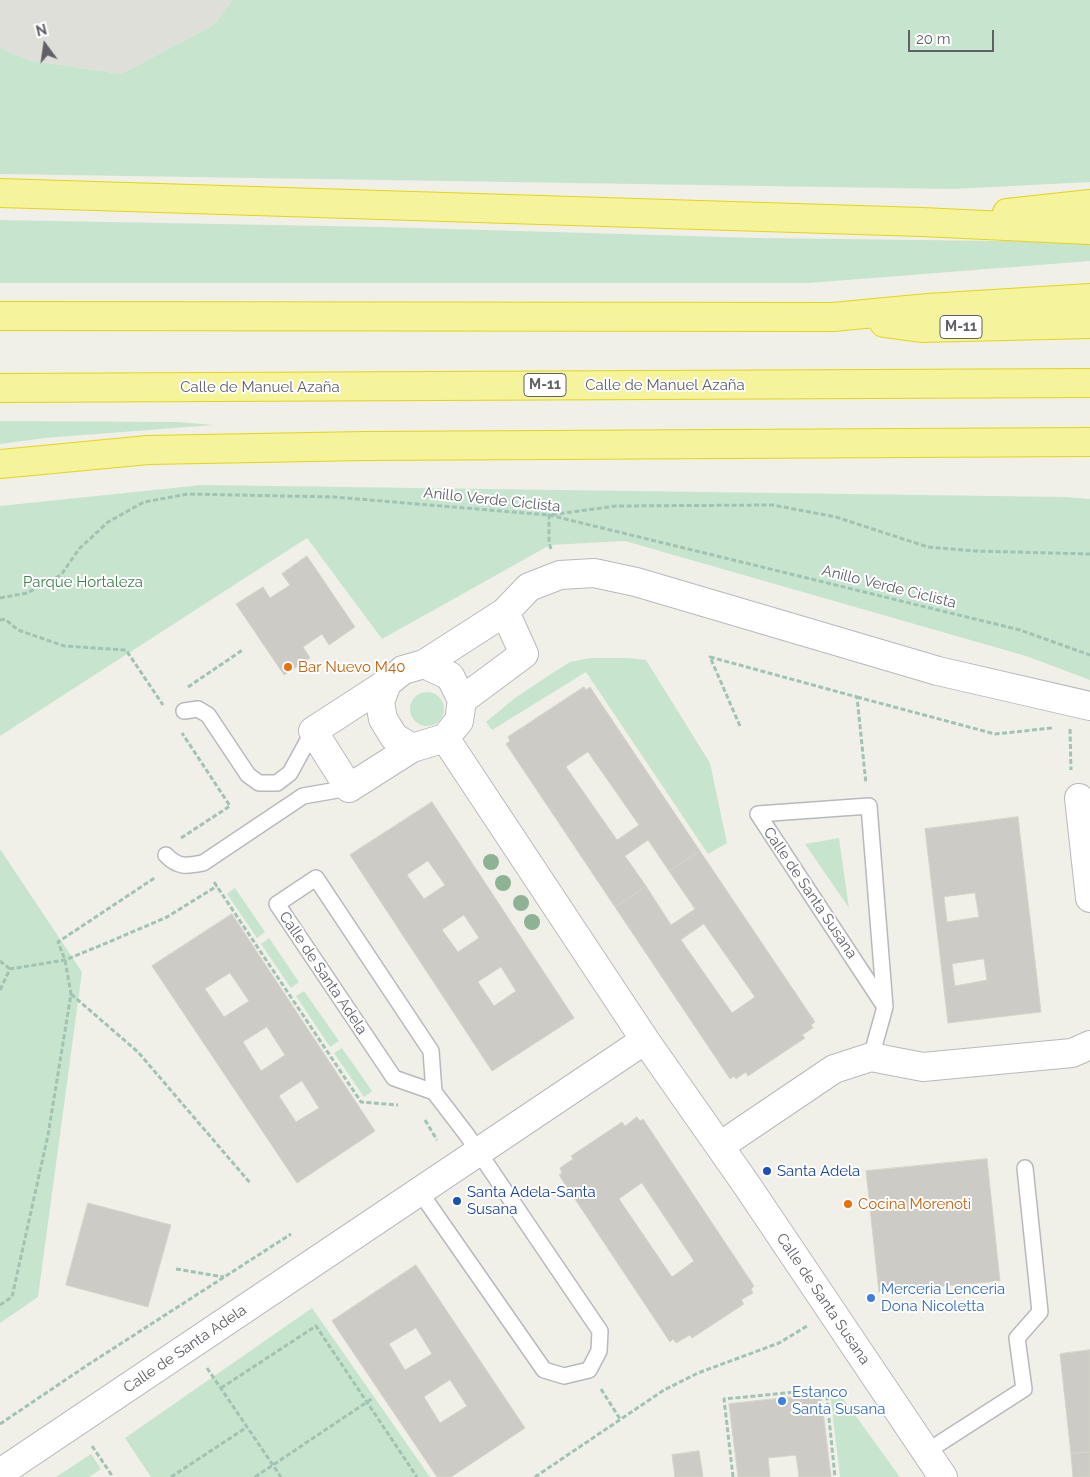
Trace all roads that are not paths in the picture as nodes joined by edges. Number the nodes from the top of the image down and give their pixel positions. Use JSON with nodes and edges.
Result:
{"nodes":[{"id":1,"x":0,"y":193,"type":"edge"},
{"id":2,"x":1090,"y":204,"type":"edge"},
{"id":3,"x":922,"y":222,"type":"junction"},
{"id":4,"x":1090,"y":230,"type":"edge"},
{"id":5,"x":1090,"y":298,"type":"edge"},
{"id":6,"x":0,"y":316,"type":"edge"},
{"id":7,"x":833,"y":317,"type":"junction"},
{"id":8,"x":1090,"y":324,"type":"edge"},
{"id":9,"x":1090,"y":382,"type":"edge"},
{"id":10,"x":0,"y":388,"type":"edge"},
{"id":11,"x":1090,"y":442,"type":"edge"},
{"id":12,"x":0,"y":464,"type":"edge"},
{"id":13,"x":505,"y":612,"type":"junction"},
{"id":14,"x":424,"y":664,"type":"junction"},
{"id":15,"x":388,"y":683,"type":"junction"},
{"id":16,"x":462,"y":700,"type":"junction"},
{"id":17,"x":184,"y":711,"type":"dead end"},
{"id":18,"x":1076,"y":711,"type":"edge"},
{"id":19,"x":313,"y":731,"type":"junction"},
{"id":20,"x":445,"y":738,"type":"junction"},
{"id":21,"x":412,"y":748,"type":"junction"},
{"id":22,"x":349,"y":788,"type":"junction"},
{"id":23,"x":1079,"y":798,"type":"road end"},
{"id":24,"x":166,"y":855,"type":"dead end"},
{"id":25,"x":1090,"y":898,"type":"edge"},
{"id":26,"x":886,"y":1007,"type":"junction"},
{"id":27,"x":645,"y":1040,"type":"junction"},
{"id":28,"x":1090,"y":1045,"type":"edge"},
{"id":29,"x":871,"y":1058,"type":"junction"},
{"id":30,"x":434,"y":1092,"type":"junction"},
{"id":31,"x":720,"y":1146,"type":"junction"},
{"id":32,"x":479,"y":1151,"type":"junction"},
{"id":33,"x":1025,"y":1168,"type":"dead end"},
{"id":34,"x":420,"y":1192,"type":"junction"},
{"id":35,"x":926,"y":1452,"type":"junction"},
{"id":36,"x":0,"y":1473,"type":"edge"},
{"id":37,"x":943,"y":1477,"type":"edge"}],
"edges":[{"from":1,"to":3,"type":"highway"},
{"from":2,"to":3,"type":"highway"},
{"from":3,"to":4,"type":"highway"},
{"from":5,"to":7,"type":"highway"},
{"from":6,"to":7,"type":"highway","number":"M-11"},
{"from":7,"to":8,"type":"highway","number":"M-11"},
{"from":9,"to":10,"type":"highway","name":"Calle de Manuel Azaña","number":"M-11"},
{"from":11,"to":12,"type":"highway"},
{"from":13,"to":14,"type":"street"},
{"from":13,"to":16,"type":"street"},
{"from":13,"to":18,"type":"street"},
{"from":14,"to":15,"type":"street"},
{"from":14,"to":16,"type":"street"},
{"from":15,"to":19,"type":"street"},
{"from":15,"to":21,"type":"street"},
{"from":16,"to":20,"type":"street"},
{"from":17,"to":19,"type":"lane"},
{"from":19,"to":22,"type":"street"},
{"from":20,"to":21,"type":"street"},
{"from":20,"to":27,"type":"street","name":"Calle de Santa Susana"},
{"from":21,"to":22,"type":"street"},
{"from":22,"to":24,"type":"lane"},
{"from":23,"to":25,"type":"street"},
{"from":26,"to":26,"type":"lane","name":"Calle de Santa Susana"},
{"from":26,"to":29,"type":"lane","name":"Calle de Santa Susana"},
{"from":27,"to":31,"type":"street","name":"Calle de Santa Susana"},
{"from":27,"to":32,"type":"street","name":"Calle de Santa Adela"},
{"from":28,"to":29,"type":"street"},
{"from":29,"to":31,"type":"street"},
{"from":30,"to":30,"type":"lane","name":"Calle de Santa Adela"},
{"from":30,"to":32,"type":"lane"},
{"from":31,"to":35,"type":"street","name":"Calle de Santa Susana"},
{"from":32,"to":34,"type":"street","name":"Calle de Santa Adela"},
{"from":32,"to":34,"type":"lane"},
{"from":33,"to":35,"type":"lane"},
{"from":34,"to":36,"type":"street","name":"Calle de Santa Adela"},
{"from":35,"to":37,"type":"street","name":"Calle de Santa Susana"}]}
